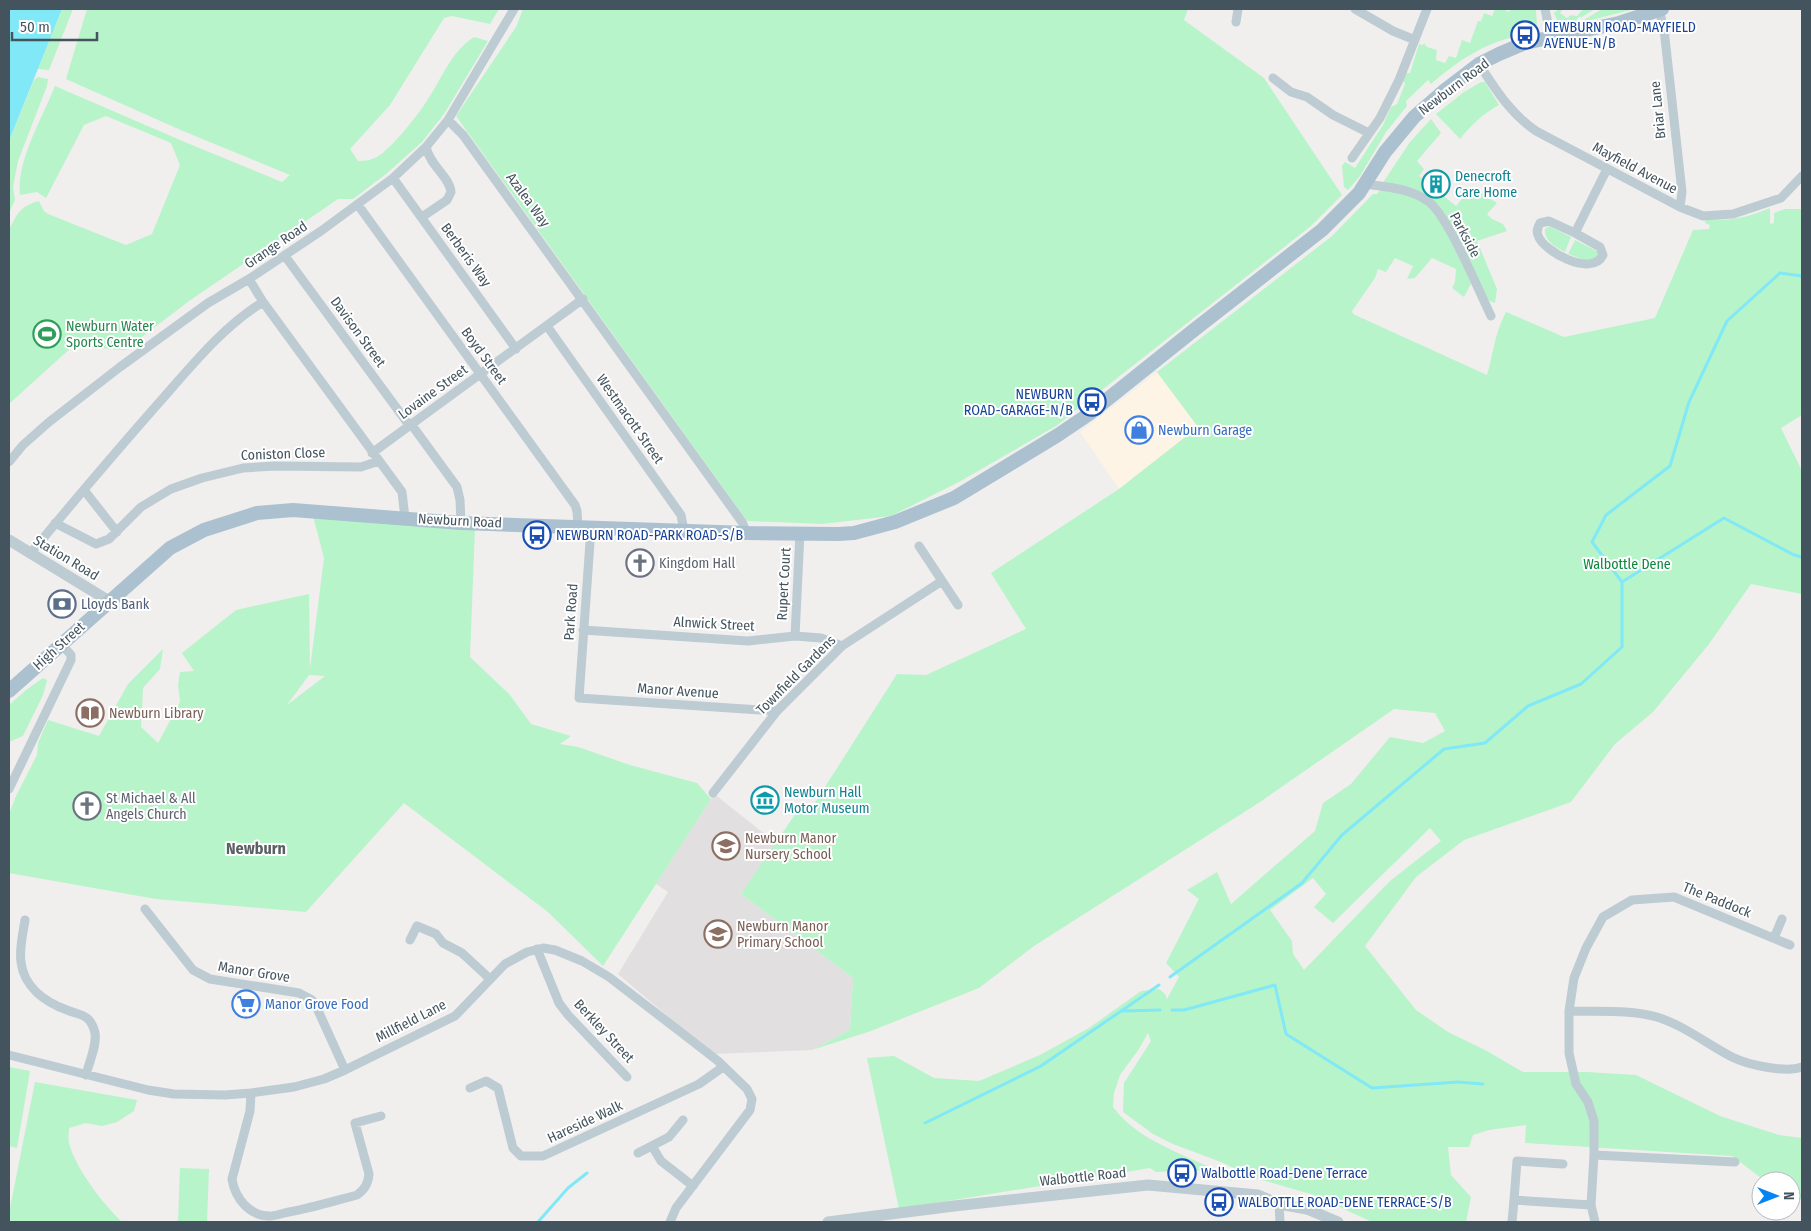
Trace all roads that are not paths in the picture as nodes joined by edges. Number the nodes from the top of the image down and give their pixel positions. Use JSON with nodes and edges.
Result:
{"nodes":[{"id":1,"x":514,"y":9,"type":"edge"},
{"id":2,"x":1238,"y":9,"type":"edge"},
{"id":3,"x":1355,"y":9,"type":"edge"},
{"id":4,"x":1427,"y":9,"type":"edge"},
{"id":5,"x":1545,"y":9,"type":"edge"},
{"id":6,"x":1661,"y":10,"type":"edge"},
{"id":7,"x":1236,"y":22,"type":"dead end"},
{"id":8,"x":1551,"y":38,"type":"junction"},
{"id":9,"x":1415,"y":40,"type":"junction"},
{"id":10,"x":1479,"y":64,"type":"junction"},
{"id":11,"x":1273,"y":78,"type":"dead end"},
{"id":12,"x":448,"y":120,"type":"junction"},
{"id":13,"x":1369,"y":133,"type":"junction"},
{"id":14,"x":426,"y":148,"type":"junction"},
{"id":15,"x":1352,"y":158,"type":"dead end"},
{"id":16,"x":1607,"y":169,"type":"junction"},
{"id":17,"x":1802,"y":176,"type":"edge"},
{"id":18,"x":393,"y":178,"type":"junction"},
{"id":19,"x":1365,"y":184,"type":"junction"},
{"id":20,"x":358,"y":205,"type":"junction"},
{"id":21,"x":1680,"y":207,"type":"junction"},
{"id":22,"x":422,"y":217,"type":"junction"},
{"id":23,"x":1575,"y":233,"type":"junction"},
{"id":24,"x":285,"y":256,"type":"junction"},
{"id":25,"x":249,"y":279,"type":"junction"},
{"id":26,"x":582,"y":299,"type":"junction"},
{"id":27,"x":263,"y":302,"type":"junction"},
{"id":28,"x":1491,"y":316,"type":"dead end"},
{"id":29,"x":547,"y":326,"type":"junction"},
{"id":30,"x":516,"y":348,"type":"junction"},
{"id":31,"x":480,"y":374,"type":"junction"},
{"id":32,"x":410,"y":425,"type":"junction"},
{"id":33,"x":372,"y":453,"type":"junction"},
{"id":34,"x":378,"y":461,"type":"junction"},
{"id":35,"x":9,"y":462,"type":"edge"},
{"id":36,"x":84,"y":490,"type":"junction"},
{"id":37,"x":405,"y":518,"type":"junction"},
{"id":38,"x":56,"y":523,"type":"junction"},
{"id":39,"x":461,"y":523,"type":"junction"},
{"id":40,"x":585,"y":528,"type":"junction"},
{"id":41,"x":684,"y":531,"type":"junction"},
{"id":42,"x":117,"y":532,"type":"junction"},
{"id":43,"x":747,"y":533,"type":"junction"},
{"id":44,"x":800,"y":533,"type":"junction"},
{"id":45,"x":9,"y":540,"type":"edge"},
{"id":46,"x":919,"y":546,"type":"dead end"},
{"id":47,"x":30,"y":554,"type":"junction"},
{"id":48,"x":942,"y":581,"type":"junction"},
{"id":49,"x":109,"y":601,"type":"junction"},
{"id":50,"x":958,"y":605,"type":"dead end"},
{"id":51,"x":583,"y":630,"type":"junction"},
{"id":52,"x":795,"y":636,"type":"junction"},
{"id":53,"x":61,"y":644,"type":"junction"},
{"id":54,"x":842,"y":646,"type":"junction"},
{"id":55,"x":9,"y":691,"type":"edge"},
{"id":56,"x":578,"y":698,"type":"joint"},
{"id":57,"x":777,"y":711,"type":"junction"},
{"id":58,"x":9,"y":789,"type":"edge"},
{"id":59,"x":713,"y":793,"type":"dead end"},
{"id":60,"x":145,"y":909,"type":"dead end"},
{"id":61,"x":1782,"y":919,"type":"dead end"},
{"id":62,"x":25,"y":920,"type":"dead end"},
{"id":63,"x":1774,"y":938,"type":"junction"},
{"id":64,"x":410,"y":940,"type":"dead end"},
{"id":65,"x":1790,"y":944,"type":"dead end"},
{"id":66,"x":537,"y":949,"type":"junction"},
{"id":67,"x":489,"y":978,"type":"junction"},
{"id":68,"x":1570,"y":1011,"type":"junction"},
{"id":69,"x":9,"y":1055,"type":"edge"},
{"id":70,"x":723,"y":1067,"type":"junction"},
{"id":71,"x":1802,"y":1067,"type":"edge"},
{"id":72,"x":345,"y":1070,"type":"junction"},
{"id":73,"x":86,"y":1075,"type":"junction"},
{"id":74,"x":628,"y":1077,"type":"dead end"},
{"id":75,"x":470,"y":1088,"type":"dead end"},
{"id":76,"x":250,"y":1093,"type":"junction"},
{"id":77,"x":381,"y":1116,"type":"dead end"},
{"id":78,"x":682,"y":1120,"type":"dead end"},
{"id":79,"x":652,"y":1146,"type":"junction"},
{"id":80,"x":638,"y":1153,"type":"dead end"},
{"id":81,"x":1594,"y":1155,"type":"junction"},
{"id":82,"x":1735,"y":1162,"type":"dead end"},
{"id":83,"x":1563,"y":1164,"type":"dead end"},
{"id":84,"x":693,"y":1186,"type":"junction"},
{"id":85,"x":1514,"y":1200,"type":"junction"},
{"id":86,"x":1279,"y":1204,"type":"junction"},
{"id":87,"x":1591,"y":1204,"type":"junction"},
{"id":88,"x":670,"y":1222,"type":"edge"},
{"id":89,"x":828,"y":1222,"type":"edge"},
{"id":90,"x":1280,"y":1222,"type":"edge"},
{"id":91,"x":1338,"y":1222,"type":"edge"},
{"id":92,"x":1512,"y":1222,"type":"edge"},
{"id":93,"x":1595,"y":1222,"type":"edge"}],
"edges":[{"from":1,"to":12,"type":"street","name":"Grange Road"},
{"from":2,"to":7,"type":"street"},
{"from":3,"to":9,"type":"street"},
{"from":4,"to":9,"type":"street"},
{"from":5,"to":8,"type":"street"},
{"from":6,"to":8,"type":"main road","name":"Newburn Road"},
{"from":6,"to":21,"type":"street","name":"Briar Lane"},
{"from":8,"to":10,"type":"main road","name":"Newburn Road"},
{"from":9,"to":13,"type":"street"},
{"from":10,"to":16,"type":"street","name":"Mayfield Avenue"},
{"from":10,"to":19,"type":"main road","name":"Newburn Road"},
{"from":11,"to":13,"type":"street"},
{"from":12,"to":14,"type":"street","name":"Grange Road"},
{"from":12,"to":26,"type":"street","name":"Azalea Way"},
{"from":13,"to":15,"type":"street"},
{"from":14,"to":18,"type":"street","name":"Grange Road"},
{"from":14,"to":22,"type":"street"},
{"from":16,"to":21,"type":"street","name":"Mayfield Avenue"},
{"from":16,"to":23,"type":"street"},
{"from":17,"to":21,"type":"street","name":"Mayfield Avenue"},
{"from":18,"to":20,"type":"street","name":"Grange Road"},
{"from":18,"to":22,"type":"street","name":"Berberis Way"},
{"from":19,"to":28,"type":"street","name":"Parkside"},
{"from":19,"to":44,"type":"main road","name":"Newburn Road"},
{"from":20,"to":24,"type":"street","name":"Grange Road"},
{"from":20,"to":31,"type":"street","name":"Boyd Street"},
{"from":22,"to":30,"type":"street","name":"Berberis Way"},
{"from":23,"to":23,"type":"street"},
{"from":24,"to":25,"type":"street","name":"Grange Road"},
{"from":24,"to":32,"type":"street","name":"Davison Street"},
{"from":25,"to":27,"type":"street"},
{"from":25,"to":35,"type":"street","name":"Grange Road"},
{"from":26,"to":29,"type":"street","name":"Lovaine Street"},
{"from":26,"to":43,"type":"street","name":"Azalea Way"},
{"from":27,"to":33,"type":"street"},
{"from":27,"to":36,"type":"street"},
{"from":29,"to":30,"type":"street","name":"Lovaine Street"},
{"from":29,"to":41,"type":"street","name":"Westmacott Street"},
{"from":30,"to":31,"type":"street","name":"Lovaine Street"},
{"from":31,"to":32,"type":"street","name":"Lovaine Street"},
{"from":31,"to":40,"type":"street","name":"Boyd Street"},
{"from":32,"to":33,"type":"street","name":"Lovaine Street"},
{"from":32,"to":39,"type":"street","name":"Davison Street"},
{"from":33,"to":34,"type":"street"},
{"from":34,"to":37,"type":"street"},
{"from":34,"to":42,"type":"street","name":"Coniston Close"},
{"from":36,"to":38,"type":"street"},
{"from":36,"to":42,"type":"street"},
{"from":37,"to":39,"type":"main road","name":"Newburn Road"},
{"from":37,"to":49,"type":"main road","name":"Newburn Road"},
{"from":38,"to":42,"type":"street","name":"Coniston Close"},
{"from":38,"to":47,"type":"street"},
{"from":39,"to":40,"type":"main road","name":"Newburn Road"},
{"from":40,"to":41,"type":"main road","name":"Newburn Road"},
{"from":40,"to":51,"type":"street","name":"Park Road"},
{"from":41,"to":43,"type":"main road","name":"Newburn Road"},
{"from":43,"to":44,"type":"main road","name":"Newburn Road"},
{"from":44,"to":52,"type":"street","name":"Rupert Court"},
{"from":45,"to":47,"type":"street","name":"Station Road"},
{"from":46,"to":48,"type":"street"},
{"from":47,"to":49,"type":"street","name":"Station Road"},
{"from":48,"to":50,"type":"street"},
{"from":48,"to":54,"type":"street","name":"Townfield Gardens"},
{"from":49,"to":53,"type":"main road","name":"High Street"},
{"from":51,"to":52,"type":"street","name":"Alnwick Street"},
{"from":51,"to":56,"type":"street","name":"Park Road"},
{"from":52,"to":54,"type":"street","name":"Alnwick Street"},
{"from":53,"to":55,"type":"main road","name":"High Street"},
{"from":53,"to":58,"type":"street"},
{"from":54,"to":57,"type":"street","name":"Townfield Gardens"},
{"from":56,"to":57,"type":"street","name":"Manor Avenue"},
{"from":57,"to":59,"type":"street","name":"Townfield Gardens"},
{"from":60,"to":72,"type":"street","name":"Manor Grove"},
{"from":61,"to":63,"type":"street"},
{"from":62,"to":73,"type":"street"},
{"from":63,"to":65,"type":"street","name":"The Paddock"},
{"from":63,"to":68,"type":"street","name":"The Paddock"},
{"from":64,"to":67,"type":"street"},
{"from":66,"to":67,"type":"street","name":"Millfield Lane"},
{"from":66,"to":70,"type":"street"},
{"from":66,"to":74,"type":"street","name":"Berkley Street"},
{"from":67,"to":72,"type":"street","name":"Millfield Lane"},
{"from":68,"to":71,"type":"street"},
{"from":68,"to":81,"type":"street","name":"The Paddock"},
{"from":69,"to":73,"type":"street","name":"Millfield Lane"},
{"from":70,"to":75,"type":"street","name":"Hareside Walk"},
{"from":70,"to":84,"type":"street"},
{"from":72,"to":76,"type":"street","name":"Millfield Lane"},
{"from":73,"to":76,"type":"street","name":"Millfield Lane"},
{"from":76,"to":77,"type":"street"},
{"from":78,"to":79,"type":"street"},
{"from":79,"to":80,"type":"street"},
{"from":79,"to":84,"type":"street"},
{"from":81,"to":82,"type":"street"},
{"from":81,"to":87,"type":"street","name":"The Paddock"},
{"from":83,"to":85,"type":"street"},
{"from":84,"to":88,"type":"street"},
{"from":85,"to":87,"type":"street"},
{"from":85,"to":92,"type":"street"},
{"from":86,"to":89,"type":"street","name":"Walbottle Road"},
{"from":86,"to":90,"type":"street"},
{"from":86,"to":91,"type":"street","name":"Walbottle Road"},
{"from":87,"to":93,"type":"street","name":"The Paddock"}]}
